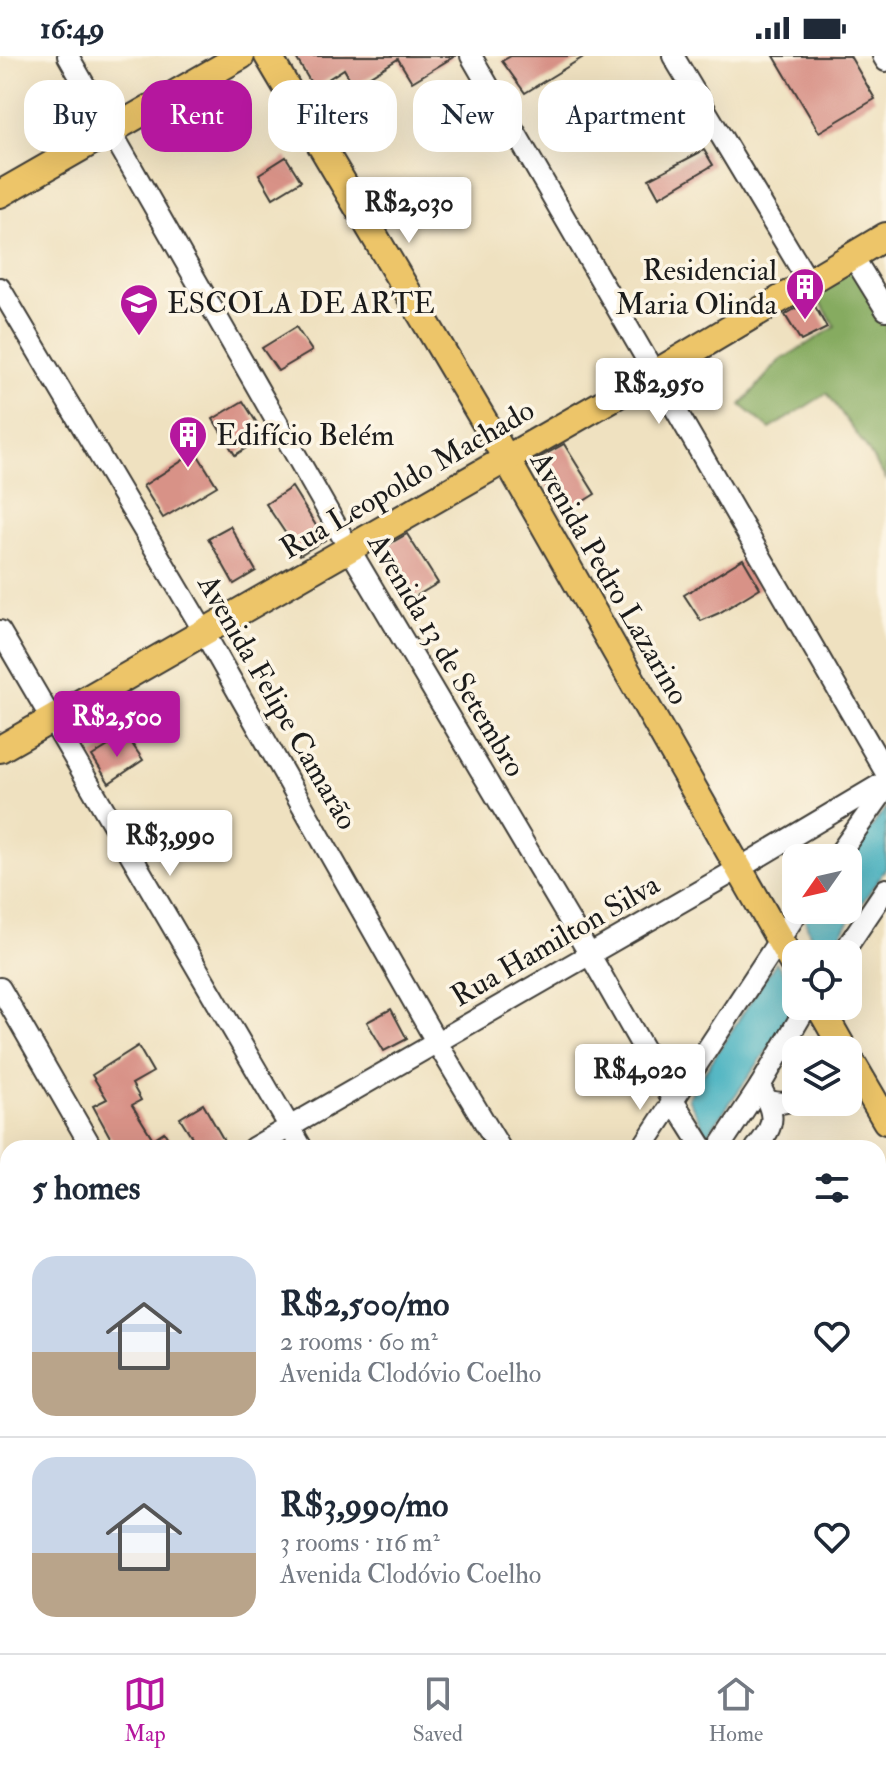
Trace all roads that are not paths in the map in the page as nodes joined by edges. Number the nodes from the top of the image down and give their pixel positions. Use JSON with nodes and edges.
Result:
{"nodes":[{"id":1,"x":68,"y":56,"type":"edge"},
{"id":2,"x":241,"y":56,"type":"edge"},
{"id":3,"x":268,"y":56,"type":"edge"},
{"id":4,"x":471,"y":56,"type":"edge"},
{"id":5,"x":673,"y":56,"type":"edge"},
{"id":6,"x":82,"y":80,"type":"edge"},
{"id":7,"x":125,"y":122,"type":"edge"},
{"id":8,"x":73,"y":152,"type":"edge"},
{"id":9,"x":124,"y":152,"type":"edge"},
{"id":10,"x":0,"y":194,"type":"edge"},
{"id":11,"x":886,"y":236,"type":"edge"},
{"id":12,"x":852,"y":255,"type":"junction"},
{"id":13,"x":808,"y":281,"type":"junction"},
{"id":14,"x":0,"y":288,"type":"edge"},
{"id":15,"x":886,"y":310,"type":"edge"},
{"id":16,"x":654,"y":374,"type":"junction"},
{"id":17,"x":506,"y":458,"type":"junction"},
{"id":18,"x":350,"y":550,"type":"junction"},
{"id":19,"x":0,"y":631,"type":"edge"},
{"id":20,"x":204,"y":633,"type":"junction"},
{"id":21,"x":52,"y":719,"type":"junction"},
{"id":22,"x":0,"y":749,"type":"edge"},
{"id":23,"x":886,"y":773,"type":"edge"},
{"id":24,"x":886,"y":781,"type":"edge"},
{"id":25,"x":886,"y":788,"type":"edge"},
{"id":26,"x":846,"y":844,"type":"edge"},
{"id":27,"x":738,"y":869,"type":"junction"},
{"id":28,"x":886,"y":889,"type":"edge"},
{"id":29,"x":851,"y":940,"type":"edge"},
{"id":30,"x":782,"y":946,"type":"edge"},
{"id":31,"x":590,"y":955,"type":"junction"},
{"id":32,"x":782,"y":964,"type":"edge"},
{"id":33,"x":0,"y":988,"type":"edge"},
{"id":34,"x":800,"y":1020,"type":"edge"},
{"id":35,"x":437,"y":1043,"type":"junction"},
{"id":36,"x":862,"y":1080,"type":"edge"},
{"id":37,"x":764,"y":1094,"type":"junction"},
{"id":38,"x":782,"y":1103,"type":"edge"},
{"id":39,"x":679,"y":1109,"type":"junction"},
{"id":40,"x":886,"y":1121,"type":"edge"},
{"id":41,"x":290,"y":1127,"type":"junction"},
{"id":42,"x":87,"y":1140,"type":"edge"},
{"id":43,"x":267,"y":1140,"type":"edge"},
{"id":44,"x":297,"y":1140,"type":"edge"},
{"id":45,"x":495,"y":1140,"type":"edge"},
{"id":46,"x":650,"y":1140,"type":"edge"},
{"id":47,"x":698,"y":1140,"type":"edge"},
{"id":48,"x":726,"y":1140,"type":"edge"},
{"id":49,"x":762,"y":1140,"type":"edge"}],
"edges":[{"from":1,"to":6,"type":"street","name":"Avenida 13 de Setembro"},
{"from":2,"to":7,"type":"main road"},
{"from":3,"to":17,"type":"main road","name":"Avenida Pedro Lazarino"},
{"from":4,"to":16,"type":"street"},
{"from":5,"to":13,"type":"street"},
{"from":8,"to":10,"type":"main road"},
{"from":9,"to":18,"type":"street","name":"Avenida 13 de Setembro"},
{"from":11,"to":12,"type":"main road","name":"Rua Leopoldo Machado"},
{"from":12,"to":13,"type":"main road","name":"Rua Leopoldo Machado"},
{"from":12,"to":15,"type":"street"},
{"from":13,"to":16,"type":"main road","name":"Rua Leopoldo Machado"},
{"from":14,"to":20,"type":"street","name":"Avenida Felipe Camarão"},
{"from":16,"to":17,"type":"main road","name":"Rua Leopoldo Machado"},
{"from":16,"to":23,"type":"street"},
{"from":17,"to":18,"type":"main road","name":"Rua Leopoldo Machado"},
{"from":17,"to":27,"type":"main road","name":"Avenida Pedro Lazarino"},
{"from":18,"to":20,"type":"main road","name":"Rua Leopoldo Machado"},
{"from":18,"to":31,"type":"street","name":"Avenida 13 de Setembro"},
{"from":19,"to":21,"type":"street"},
{"from":20,"to":21,"type":"main road","name":"Rua Leopoldo Machado"},
{"from":20,"to":35,"type":"street","name":"Avenida Felipe Camarão"},
{"from":21,"to":22,"type":"main road","name":"Rua Leopoldo Machado"},
{"from":21,"to":41,"type":"street"},
{"from":24,"to":27,"type":"street","name":"Rua Hamilton Silva"},
{"from":25,"to":26,"type":"street"},
{"from":27,"to":30,"type":"main road","name":"Avenida Pedro Lazarino"},
{"from":27,"to":31,"type":"street","name":"Rua Hamilton Silva"},
{"from":28,"to":29,"type":"street"},
{"from":31,"to":35,"type":"street","name":"Rua Hamilton Silva"},
{"from":31,"to":39,"type":"street","name":"Avenida 13 de Setembro"},
{"from":32,"to":39,"type":"street"},
{"from":33,"to":42,"type":"street"},
{"from":34,"to":37,"type":"street"},
{"from":35,"to":41,"type":"street","name":"Rua Hamilton Silva"},
{"from":35,"to":45,"type":"street","name":"Avenida Felipe Camarão"},
{"from":36,"to":40,"type":"main road"},
{"from":37,"to":38,"type":"street"},
{"from":37,"to":48,"type":"street"},
{"from":37,"to":49,"type":"street"},
{"from":39,"to":46,"type":"street"},
{"from":39,"to":47,"type":"street","name":"Avenida 13 de Setembro"},
{"from":41,"to":43,"type":"street","name":"Rua Hamilton Silva"},
{"from":41,"to":44,"type":"street"}]}
